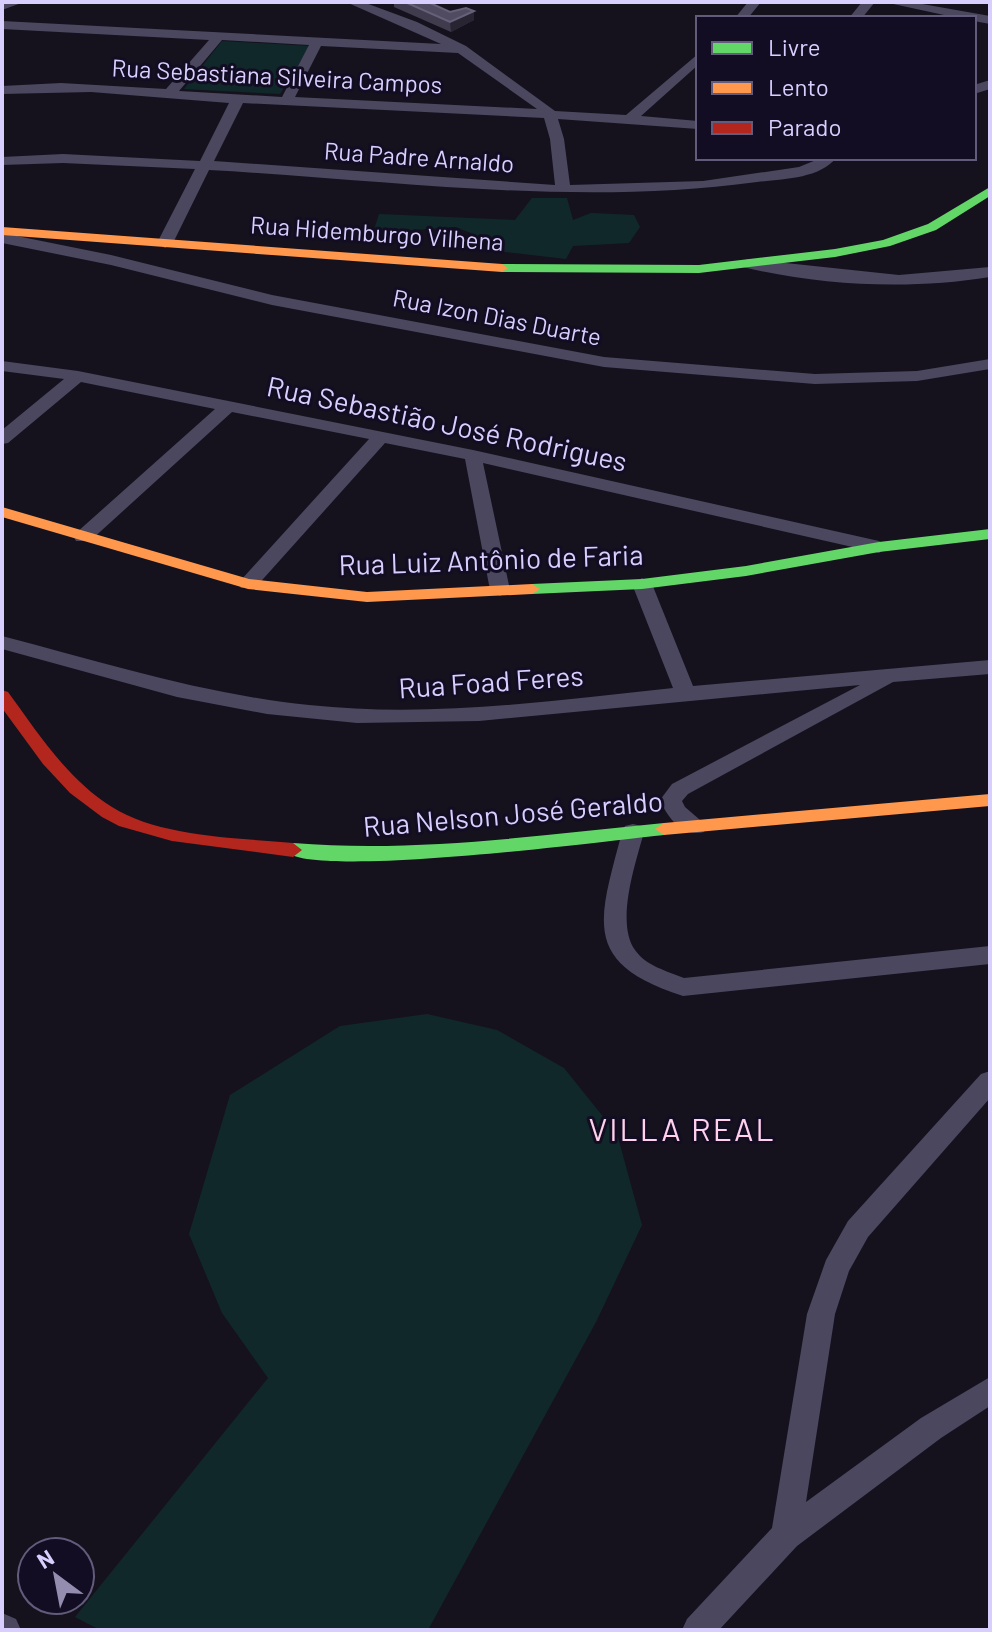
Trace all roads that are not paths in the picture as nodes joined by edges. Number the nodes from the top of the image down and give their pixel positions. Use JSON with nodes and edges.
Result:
{"nodes":[{"id":1,"x":18,"y":2,"type":"edge"},
{"id":2,"x":352,"y":2,"type":"edge"},
{"id":3,"x":890,"y":2,"type":"edge"},
{"id":4,"x":2,"y":6,"type":"edge"},
{"id":5,"x":968,"y":16,"type":"edge"},
{"id":6,"x":2,"y":25,"type":"edge"},
{"id":7,"x":218,"y":37,"type":"junction"},
{"id":8,"x":316,"y":43,"type":"junction"},
{"id":9,"x":461,"y":49,"type":"junction"},
{"id":10,"x":695,"y":64,"type":"edge"},
{"id":11,"x":2,"y":90,"type":"edge"},
{"id":12,"x":170,"y":93,"type":"junction"},
{"id":13,"x":238,"y":99,"type":"junction"},
{"id":14,"x":287,"y":100,"type":"junction"},
{"id":15,"x":549,"y":112,"type":"junction"},
{"id":16,"x":629,"y":120,"type":"junction"},
{"id":17,"x":696,"y":125,"type":"edge"},
{"id":18,"x":827,"y":160,"type":"edge"},
{"id":19,"x":2,"y":161,"type":"edge"},
{"id":20,"x":205,"y":165,"type":"junction"},
{"id":21,"x":563,"y":189,"type":"junction"},
{"id":22,"x":990,"y":191,"type":"edge"},
{"id":23,"x":2,"y":231,"type":"edge"},
{"id":24,"x":2,"y":238,"type":"edge"},
{"id":25,"x":165,"y":243,"type":"junction"},
{"id":26,"x":748,"y":264,"type":"junction"},
{"id":27,"x":990,"y":272,"type":"edge"},
{"id":28,"x":990,"y":364,"type":"edge"},
{"id":29,"x":2,"y":366,"type":"edge"},
{"id":30,"x":78,"y":376,"type":"junction"},
{"id":31,"x":226,"y":408,"type":"junction"},
{"id":32,"x":380,"y":438,"type":"junction"},
{"id":33,"x":2,"y":439,"type":"edge"},
{"id":34,"x":473,"y":455,"type":"junction"},
{"id":35,"x":2,"y":512,"type":"edge"},
{"id":36,"x":990,"y":534,"type":"edge"},
{"id":37,"x":83,"y":537,"type":"junction"},
{"id":38,"x":879,"y":547,"type":"junction"},
{"id":39,"x":248,"y":584,"type":"junction"},
{"id":40,"x":642,"y":584,"type":"junction"},
{"id":41,"x":500,"y":590,"type":"junction"},
{"id":42,"x":4,"y":647,"type":"edge"},
{"id":43,"x":990,"y":667,"type":"edge"},
{"id":44,"x":892,"y":677,"type":"junction"},
{"id":45,"x":685,"y":693,"type":"junction"},
{"id":46,"x":2,"y":696,"type":"edge"},
{"id":47,"x":990,"y":800,"type":"edge"},
{"id":48,"x":696,"y":826,"type":"junction"},
{"id":49,"x":633,"y":832,"type":"junction"},
{"id":50,"x":990,"y":955,"type":"edge"},
{"id":51,"x":990,"y":1081,"type":"edge"},
{"id":52,"x":990,"y":1390,"type":"edge"},
{"id":53,"x":786,"y":1535,"type":"junction"},
{"id":54,"x":698,"y":1630,"type":"edge"}],
"edges":[{"from":1,"to":4,"type":"street"},
{"from":2,"to":9,"type":"street"},
{"from":3,"to":5,"type":"street"},
{"from":6,"to":7,"type":"street"},
{"from":7,"to":8,"type":"street"},
{"from":7,"to":12,"type":"street"},
{"from":8,"to":9,"type":"street"},
{"from":8,"to":14,"type":"street"},
{"from":9,"to":15,"type":"street"},
{"from":10,"to":16,"type":"street"},
{"from":11,"to":12,"type":"street","name":"Rua Sebastiana Silveira Campos"},
{"from":12,"to":13,"type":"street","name":"Rua Sebastiana Silveira Campos"},
{"from":13,"to":14,"type":"street","name":"Rua Sebastiana Silveira Campos"},
{"from":13,"to":20,"type":"street"},
{"from":14,"to":15,"type":"street","name":"Rua Sebastiana Silveira Campos"},
{"from":15,"to":16,"type":"street"},
{"from":15,"to":21,"type":"street"},
{"from":16,"to":17,"type":"street"},
{"from":18,"to":21,"type":"street","name":"Rua Padre Arnaldo"},
{"from":19,"to":20,"type":"street","name":"Rua Padre Arnaldo"},
{"from":20,"to":21,"type":"street","name":"Rua Padre Arnaldo"},
{"from":20,"to":25,"type":"street"},
{"from":22,"to":26,"type":"street","name":"Rua Hidemburgo Vilhena"},
{"from":23,"to":25,"type":"street","name":"Rua Hidemburgo Vilhena"},
{"from":24,"to":28,"type":"street","name":"Rua Izon Dias Duarte"},
{"from":25,"to":26,"type":"street","name":"Rua Hidemburgo Vilhena"},
{"from":26,"to":27,"type":"street"},
{"from":29,"to":30,"type":"street","name":"Rua Sebastião José Rodrigues"},
{"from":30,"to":31,"type":"street","name":"Rua Sebastião José Rodrigues"},
{"from":30,"to":33,"type":"street"},
{"from":31,"to":32,"type":"street","name":"Rua Sebastião José Rodrigues"},
{"from":31,"to":37,"type":"street"},
{"from":32,"to":34,"type":"street","name":"Rua Sebastião José Rodrigues"},
{"from":32,"to":39,"type":"street"},
{"from":34,"to":38,"type":"street","name":"Rua Sebastião José Rodrigues"},
{"from":34,"to":41,"type":"street"},
{"from":35,"to":37,"type":"street","name":"Rua Luiz Antônio de Faria"},
{"from":36,"to":38,"type":"street","name":"Rua Luiz Antônio de Faria"},
{"from":37,"to":39,"type":"street","name":"Rua Luiz Antônio de Faria"},
{"from":38,"to":40,"type":"street","name":"Rua Luiz Antônio de Faria"},
{"from":39,"to":41,"type":"street","name":"Rua Luiz Antônio de Faria"},
{"from":40,"to":41,"type":"street","name":"Rua Luiz Antônio de Faria"},
{"from":40,"to":45,"type":"street"},
{"from":42,"to":45,"type":"street","name":"Rua Foad Feres"},
{"from":43,"to":44,"type":"street","name":"Rua Foad Feres"},
{"from":44,"to":45,"type":"street","name":"Rua Foad Feres"},
{"from":44,"to":48,"type":"street"},
{"from":46,"to":49,"type":"street","name":"Rua Nelson José Geraldo"},
{"from":47,"to":48,"type":"street","name":"Rua Nelson José Geraldo"},
{"from":48,"to":49,"type":"street","name":"Rua Nelson José Geraldo"},
{"from":49,"to":50,"type":"street"},
{"from":51,"to":53,"type":"street"},
{"from":52,"to":53,"type":"street"},
{"from":53,"to":54,"type":"street"}]}
